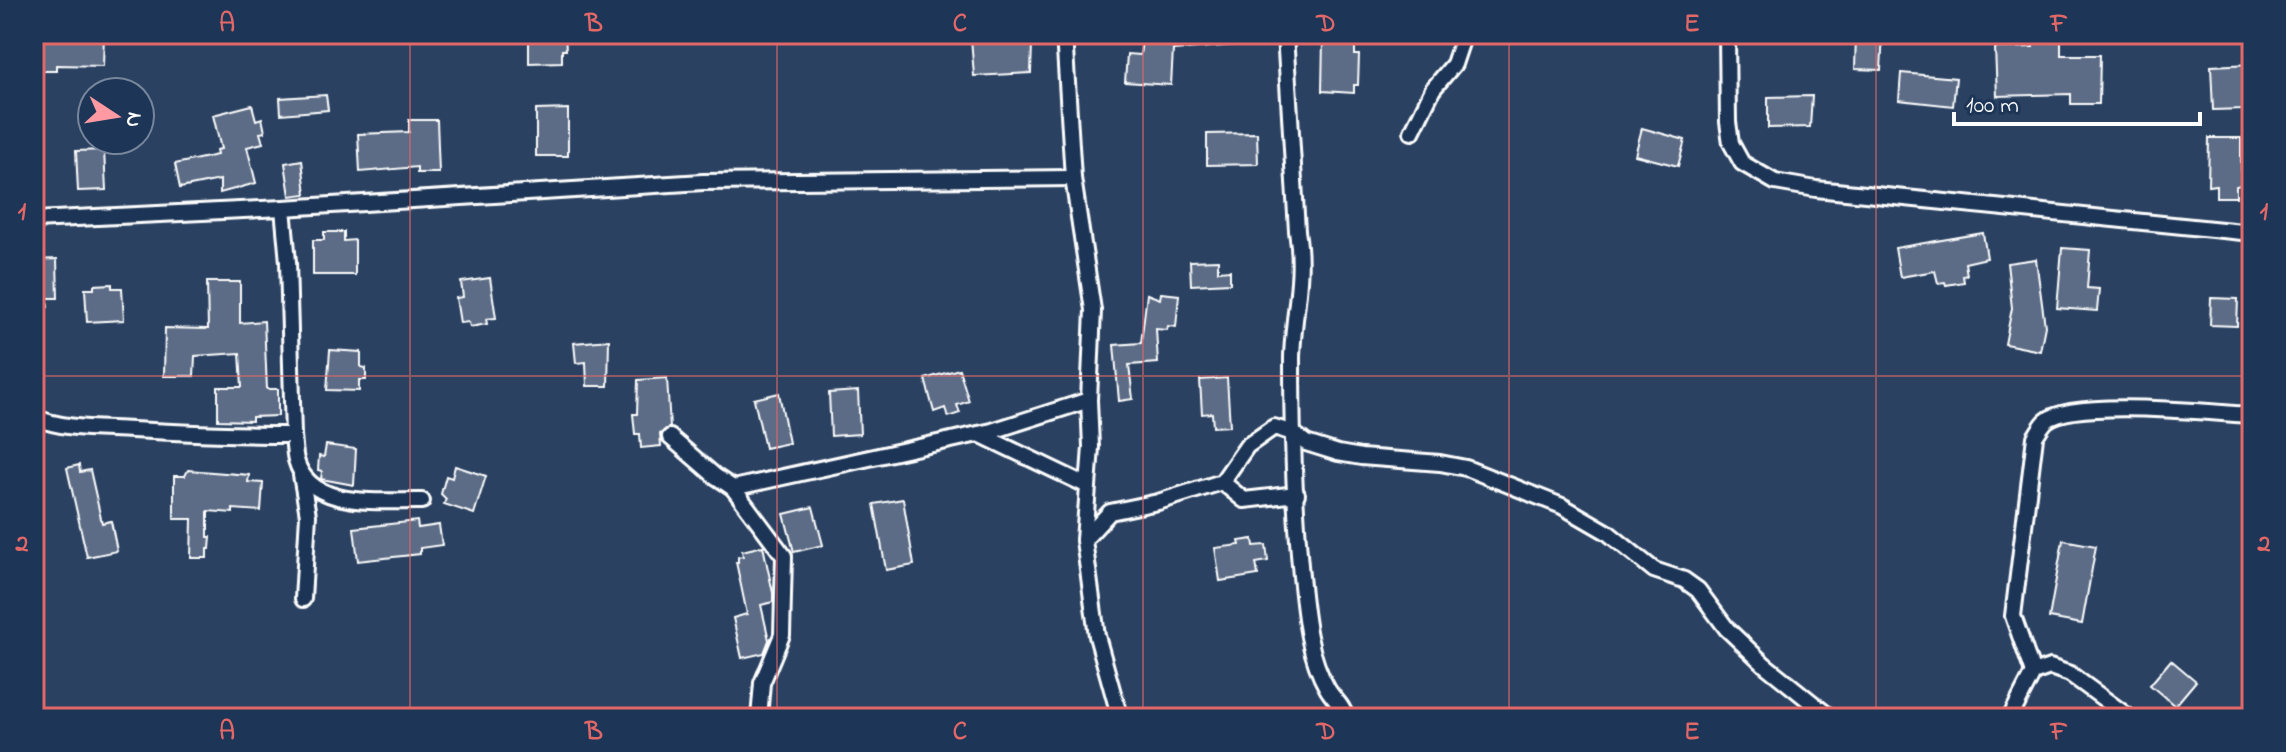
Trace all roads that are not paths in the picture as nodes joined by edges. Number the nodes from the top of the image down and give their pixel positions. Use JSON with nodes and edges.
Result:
{"nodes":[{"id":1,"x":1064,"y":34,"type":"edge"},
{"id":2,"x":1285,"y":34,"type":"edge"},
{"id":3,"x":1464,"y":34,"type":"edge"},
{"id":4,"x":1727,"y":34,"type":"edge"},
{"id":5,"x":1412,"y":132,"type":"dead end"},
{"id":6,"x":1073,"y":178,"type":"junction"},
{"id":7,"x":283,"y":208,"type":"junction"},
{"id":8,"x":34,"y":220,"type":"edge"},
{"id":9,"x":2252,"y":233,"type":"edge"},
{"id":10,"x":1089,"y":400,"type":"junction"},
{"id":11,"x":2252,"y":415,"type":"edge"},
{"id":12,"x":34,"y":417,"type":"edge"},
{"id":13,"x":1293,"y":433,"type":"junction"},
{"id":14,"x":979,"y":434,"type":"junction"},
{"id":15,"x":293,"y":435,"type":"junction"},
{"id":16,"x":670,"y":437,"type":"dead end"},
{"id":17,"x":300,"y":470,"type":"junction"},
{"id":18,"x":1222,"y":482,"type":"junction"},
{"id":19,"x":1088,"y":486,"type":"junction"},
{"id":20,"x":733,"y":488,"type":"junction"},
{"id":21,"x":1297,"y":494,"type":"junction"},
{"id":22,"x":422,"y":501,"type":"dead end"},
{"id":23,"x":1084,"y":540,"type":"junction"},
{"id":24,"x":303,"y":599,"type":"dead end"},
{"id":25,"x":2033,"y":673,"type":"junction"},
{"id":26,"x":759,"y":718,"type":"edge"},
{"id":27,"x":1120,"y":718,"type":"edge"},
{"id":28,"x":1346,"y":718,"type":"edge"},
{"id":29,"x":1831,"y":718,"type":"edge"},
{"id":30,"x":2010,"y":718,"type":"edge"},
{"id":31,"x":2130,"y":718,"type":"edge"}],
"edges":[{"from":1,"to":6,"type":"street"},
{"from":2,"to":13,"type":"street"},
{"from":3,"to":5,"type":"street"},
{"from":4,"to":9,"type":"street"},
{"from":6,"to":7,"type":"street"},
{"from":6,"to":10,"type":"street"},
{"from":7,"to":8,"type":"street"},
{"from":7,"to":15,"type":"street"},
{"from":10,"to":14,"type":"street"},
{"from":10,"to":19,"type":"street"},
{"from":11,"to":25,"type":"street"},
{"from":12,"to":15,"type":"street"},
{"from":13,"to":18,"type":"street"},
{"from":13,"to":21,"type":"street"},
{"from":13,"to":29,"type":"street"},
{"from":14,"to":19,"type":"street"},
{"from":14,"to":20,"type":"street"},
{"from":15,"to":17,"type":"street"},
{"from":16,"to":20,"type":"street"},
{"from":17,"to":22,"type":"street"},
{"from":17,"to":24,"type":"street"},
{"from":18,"to":21,"type":"street"},
{"from":18,"to":23,"type":"street"},
{"from":19,"to":23,"type":"street"},
{"from":20,"to":26,"type":"street"},
{"from":21,"to":28,"type":"street"},
{"from":23,"to":27,"type":"street"},
{"from":25,"to":30,"type":"street"},
{"from":25,"to":31,"type":"street"}]}
